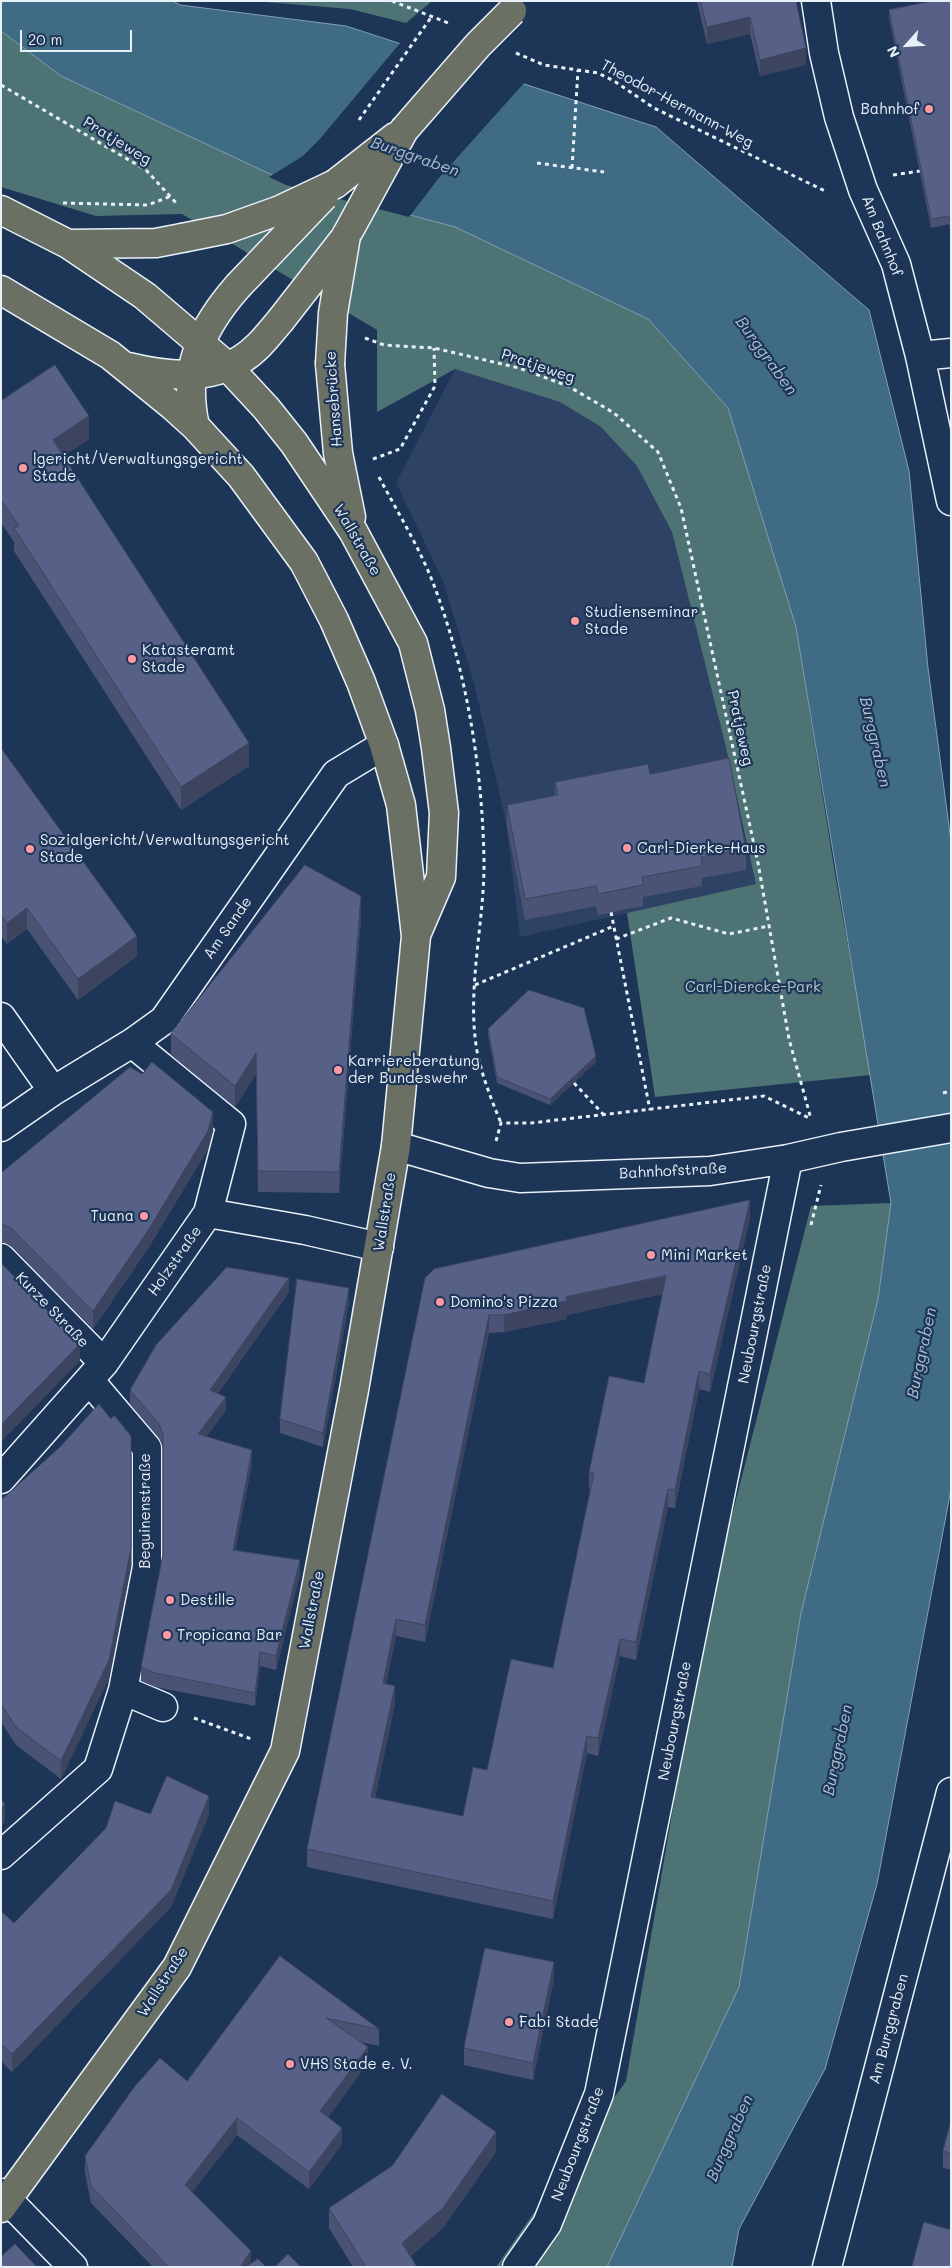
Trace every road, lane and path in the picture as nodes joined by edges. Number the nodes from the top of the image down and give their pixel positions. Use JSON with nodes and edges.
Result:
{"nodes":[{"id":1,"x":392,"y":1,"type":"edge"},
{"id":2,"x":523,"y":1,"type":"edge"},
{"id":3,"x":816,"y":1,"type":"edge"},
{"id":4,"x":458,"y":27,"type":"dead end"},
{"id":5,"x":509,"y":50,"type":"dead end"},
{"id":6,"x":578,"y":70,"type":"junction"},
{"id":7,"x":1,"y":86,"type":"edge"},
{"id":8,"x":404,"y":130,"type":"junction"},
{"id":9,"x":537,"y":162,"type":"dead end"},
{"id":10,"x":572,"y":168,"type":"junction"},
{"id":11,"x":604,"y":172,"type":"dead end"},
{"id":12,"x":335,"y":184,"type":"junction"},
{"id":13,"x":863,"y":190,"type":"junction"},
{"id":14,"x":171,"y":196,"type":"junction"},
{"id":15,"x":90,"y":203,"type":"dead end"},
{"id":16,"x":1,"y":210,"type":"edge"},
{"id":17,"x":182,"y":211,"type":"dead end"},
{"id":18,"x":346,"y":236,"type":"junction"},
{"id":19,"x":68,"y":244,"type":"junction"},
{"id":20,"x":1,"y":290,"type":"edge"},
{"id":21,"x":363,"y":337,"type":"dead end"},
{"id":22,"x":200,"y":343,"type":"junction"},
{"id":23,"x":434,"y":348,"type":"junction"},
{"id":24,"x":951,"y":353,"type":"edge"},
{"id":25,"x":920,"y":356,"type":"junction"},
{"id":26,"x":227,"y":366,"type":"junction"},
{"id":27,"x":126,"y":367,"type":"junction"},
{"id":28,"x":191,"y":375,"type":"junction"},
{"id":29,"x":195,"y":426,"type":"junction"},
{"id":30,"x":370,"y":460,"type":"dead end"},
{"id":31,"x":951,"y":500,"type":"edge"},
{"id":32,"x":353,"y":531,"type":"junction"},
{"id":33,"x":384,"y":745,"type":"junction"},
{"id":34,"x":611,"y":912,"type":"edge"},
{"id":35,"x":614,"y":926,"type":"junction"},
{"id":36,"x":769,"y":926,"type":"junction"},
{"id":37,"x":416,"y":936,"type":"junction"},
{"id":38,"x":616,"y":939,"type":"junction"},
{"id":39,"x":475,"y":984,"type":"dead end"},
{"id":40,"x":1,"y":1017,"type":"edge"},
{"id":41,"x":132,"y":1043,"type":"junction"},
{"id":42,"x":574,"y":1083,"type":"edge"},
{"id":43,"x":53,"y":1091,"type":"junction"},
{"id":44,"x":650,"y":1110,"type":"junction"},
{"id":45,"x":604,"y":1115,"type":"junction"},
{"id":46,"x":1,"y":1127,"type":"edge"},
{"id":47,"x":951,"y":1128,"type":"edge"},
{"id":48,"x":396,"y":1146,"type":"junction"},
{"id":49,"x":788,"y":1159,"type":"junction"},
{"id":50,"x":489,"y":1173,"type":"junction"},
{"id":51,"x":208,"y":1213,"type":"junction"},
{"id":52,"x":379,"y":1247,"type":"junction"},
{"id":53,"x":1,"y":1258,"type":"edge"},
{"id":54,"x":96,"y":1371,"type":"junction"},
{"id":55,"x":1,"y":1479,"type":"edge"},
{"id":56,"x":123,"y":1690,"type":"junction"},
{"id":57,"x":162,"y":1707,"type":"joint"},
{"id":58,"x":285,"y":1751,"type":"junction"},
{"id":59,"x":951,"y":1792,"type":"edge"},
{"id":60,"x":1,"y":1855,"type":"edge"},
{"id":61,"x":4,"y":2200,"type":"edge"},
{"id":62,"x":73,"y":2267,"type":"edge"},
{"id":63,"x":517,"y":2267,"type":"edge"},
{"id":64,"x":827,"y":2267,"type":"edge"}],
"edges":[{"from":1,"to":4,"type":"path"},
{"from":2,"to":8,"type":"main road","name":"Hansebrücke","bridge":true},
{"from":3,"to":13,"type":"street","name":"Am Bahnhof"},
{"from":5,"to":6,"type":"path","name":"Theodor-Hermann-Weg"},
{"from":6,"to":10,"type":"path"},
{"from":6,"to":13,"type":"path","name":"Theodor-Hermann-Weg"},
{"from":7,"to":14,"type":"path","name":"Pratjeweg"},
{"from":8,"to":12,"type":"main road","name":"Hansebrücke"},
{"from":8,"to":18,"type":"main road","name":"Hansebrücke"},
{"from":9,"to":10,"type":"path"},
{"from":10,"to":11,"type":"path"},
{"from":12,"to":19,"type":"main road","name":"Hansebrücke","bridge":true},
{"from":12,"to":22,"type":"main road","name":"Hansebrücke","bridge":true},
{"from":13,"to":25,"type":"street","name":"Am Bahnhof"},
{"from":14,"to":15,"type":"path"},
{"from":14,"to":17,"type":"path","name":"Pratjeweg"},
{"from":16,"to":19,"type":"main road","name":"Wallstraße"},
{"from":18,"to":26,"type":"main road","name":"Hansebrücke","bridge":true},
{"from":18,"to":32,"type":"main road","name":"Hansebrücke","bridge":true},
{"from":19,"to":22,"type":"main road","name":"Wallstraße"},
{"from":20,"to":27,"type":"main road","name":"Wallstraße"},
{"from":21,"to":23,"type":"path","name":"Pratjeweg"},
{"from":22,"to":26,"type":"main road","name":"Wallstraße"},
{"from":22,"to":28,"type":"main road","name":"Hansebrücke"},
{"from":23,"to":30,"type":"path"},
{"from":23,"to":36,"type":"path","name":"Pratjeweg"},
{"from":24,"to":25,"type":"street"},
{"from":25,"to":31,"type":"street","name":"Am Bahnhof"},
{"from":26,"to":28,"type":"main road","name":"Hansebrücke"},
{"from":26,"to":32,"type":"main road","name":"Wallstraße"},
{"from":27,"to":28,"type":"main road","name":"Hansebrücke"},
{"from":27,"to":29,"type":"main road","name":"Wallstraße"},
{"from":28,"to":29,"type":"main road","name":"Hansebrücke"},
{"from":29,"to":33,"type":"main road","name":"Wallstraße"},
{"from":32,"to":37,"type":"main road","name":"Wallstraße"},
{"from":33,"to":37,"type":"main road","name":"Wallstraße"},
{"from":33,"to":41,"type":"street","name":"Am Sande"},
{"from":34,"to":35,"type":"path"},
{"from":35,"to":38,"type":"path"},
{"from":35,"to":39,"type":"path"},
{"from":36,"to":38,"type":"path"},
{"from":36,"to":44,"type":"path","name":"Pratjeweg"},
{"from":37,"to":48,"type":"main road","name":"Wallstraße"},
{"from":38,"to":44,"type":"path"},
{"from":40,"to":43,"type":"street"},
{"from":41,"to":43,"type":"street","name":"Am Sande"},
{"from":41,"to":51,"type":"street","name":"Holzstraße"},
{"from":42,"to":45,"type":"path"},
{"from":43,"to":46,"type":"street","name":"Am Sande"},
{"from":44,"to":45,"type":"path"},
{"from":45,"to":50,"type":"path"},
{"from":47,"to":49,"type":"street","name":"Bahnhofstraße"},
{"from":48,"to":50,"type":"street","name":"Bahnhofstraße"},
{"from":48,"to":52,"type":"main road","name":"Wallstraße"},
{"from":49,"to":50,"type":"street","name":"Bahnhofstraße"},
{"from":49,"to":63,"type":"street","name":"Neubourgstraße"},
{"from":51,"to":52,"type":"street"},
{"from":51,"to":54,"type":"street","name":"Holzstraße"},
{"from":52,"to":58,"type":"main road","name":"Wallstraße"},
{"from":53,"to":54,"type":"street","name":"Kurze Straße"},
{"from":54,"to":55,"type":"street","name":"Holzstraße"},
{"from":54,"to":56,"type":"street","name":"Beguinenstraße"},
{"from":56,"to":57,"type":"street"},
{"from":56,"to":60,"type":"street","name":"Beguinenstraße"},
{"from":57,"to":58,"type":"path"},
{"from":58,"to":61,"type":"main road","name":"Wallstraße"},
{"from":59,"to":64,"type":"street","name":"Am Burggraben"},
{"from":61,"to":62,"type":"street"}]}
